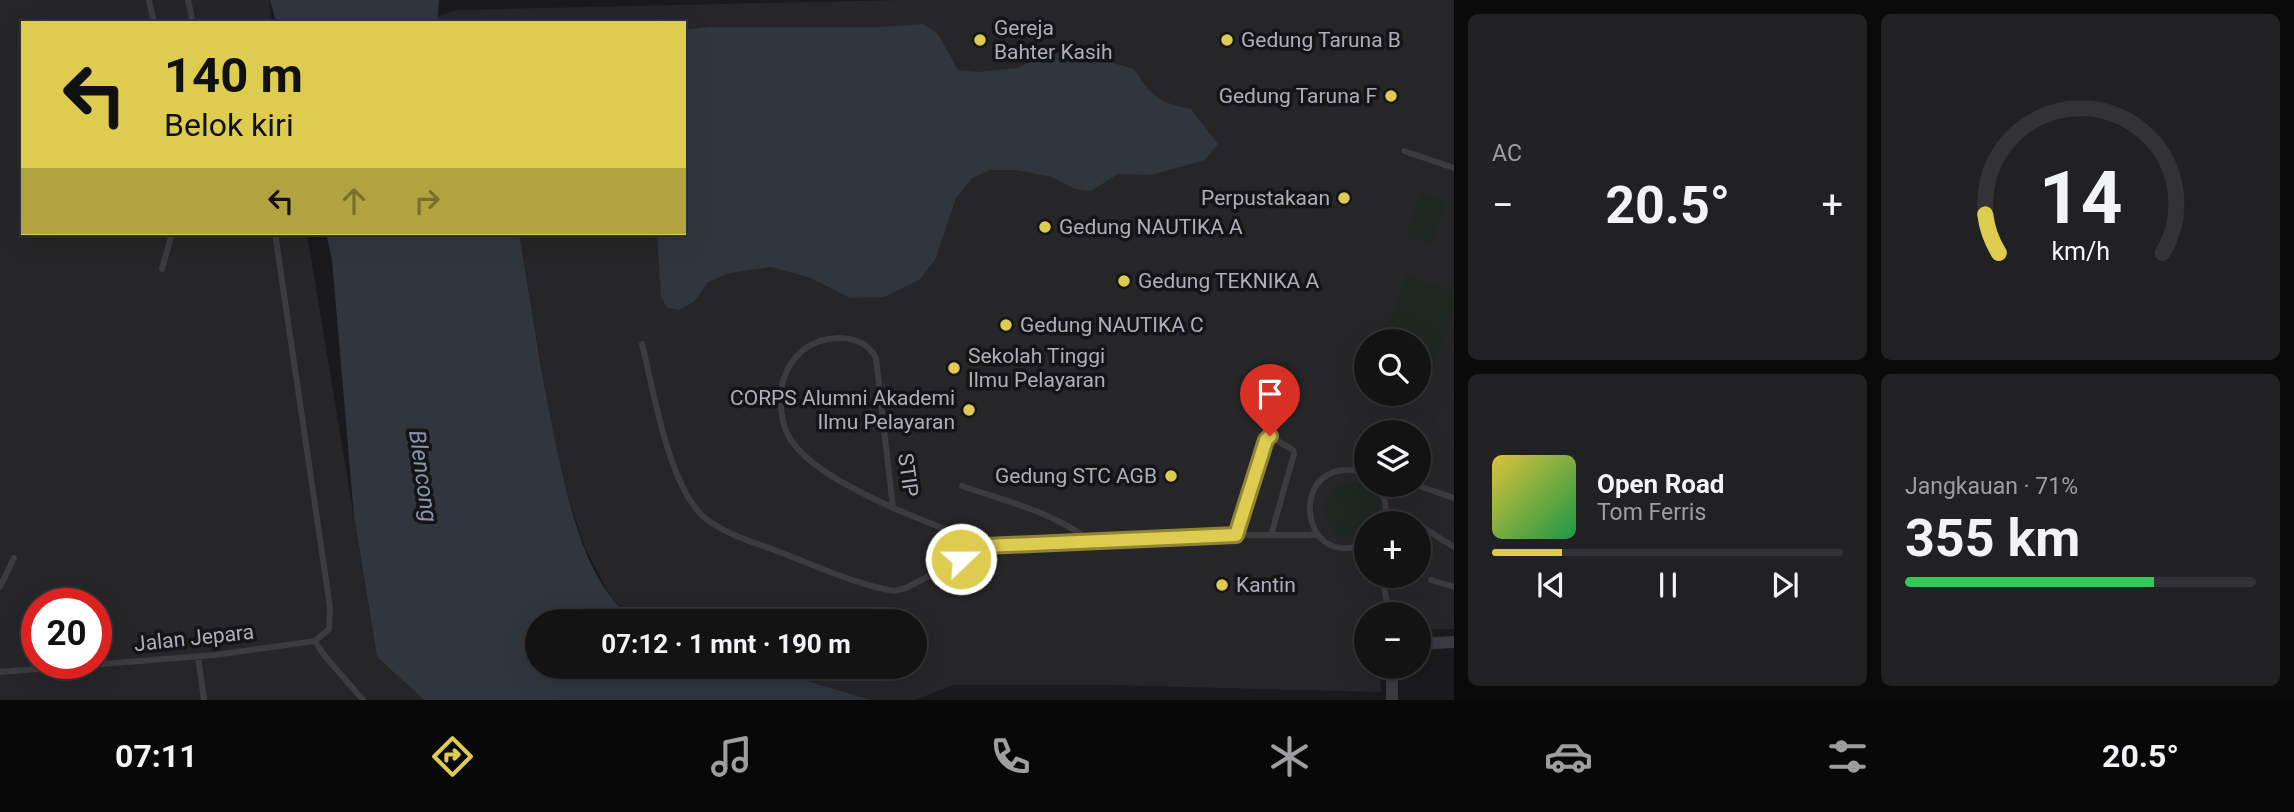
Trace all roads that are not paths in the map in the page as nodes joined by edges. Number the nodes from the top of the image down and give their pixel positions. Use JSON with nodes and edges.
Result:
{"nodes":[{"id":1,"x":149,"y":0,"type":"edge"},
{"id":2,"x":188,"y":0,"type":"edge"},
{"id":3,"x":154,"y":21,"type":"edge"},
{"id":4,"x":193,"y":21,"type":"edge"},
{"id":5,"x":1404,"y":151,"type":"dead end"},
{"id":6,"x":1454,"y":168,"type":"edge"},
{"id":7,"x":171,"y":235,"type":"edge"},
{"id":8,"x":275,"y":235,"type":"edge"},
{"id":9,"x":162,"y":269,"type":"dead end"},
{"id":10,"x":642,"y":344,"type":"dead end"},
{"id":11,"x":1354,"y":471,"type":"edge"},
{"id":12,"x":962,"y":486,"type":"dead end"},
{"id":13,"x":1431,"y":490,"type":"edge"},
{"id":14,"x":1454,"y":498,"type":"edge"},
{"id":15,"x":893,"y":508,"type":"junction"},
{"id":16,"x":1431,"y":533,"type":"edge"},
{"id":17,"x":1236,"y":535,"type":"junction"},
{"id":18,"x":1270,"y":535,"type":"junction"},
{"id":19,"x":1318,"y":535,"type":"junction"},
{"id":20,"x":1089,"y":540,"type":"junction"},
{"id":21,"x":986,"y":546,"type":"junction"},
{"id":22,"x":1354,"y":546,"type":"edge"},
{"id":23,"x":1454,"y":547,"type":"edge"},
{"id":24,"x":13,"y":558,"type":"dead end"},
{"id":25,"x":1431,"y":580,"type":"dead end"},
{"id":26,"x":0,"y":587,"type":"edge"},
{"id":27,"x":1454,"y":587,"type":"edge"},
{"id":28,"x":315,"y":641,"type":"junction"},
{"id":29,"x":1454,"y":642,"type":"edge"},
{"id":30,"x":1431,"y":643,"type":"edge"},
{"id":31,"x":198,"y":657,"type":"junction"},
{"id":32,"x":0,"y":672,"type":"edge"},
{"id":33,"x":1392,"y":679,"type":"edge"},
{"id":34,"x":204,"y":700,"type":"edge"},
{"id":35,"x":363,"y":700,"type":"edge"},
{"id":36,"x":1392,"y":700,"type":"edge"}],
"edges":[{"from":1,"to":3,"type":"lane"},
{"from":2,"to":4,"type":"lane"},
{"from":5,"to":6,"type":"lane"},
{"from":7,"to":9,"type":"lane"},
{"from":8,"to":28,"type":"lane"},
{"from":10,"to":21,"type":"lane"},
{"from":11,"to":19,"type":"lane"},
{"from":12,"to":20,"type":"lane"},
{"from":13,"to":14,"type":"lane"},
{"from":15,"to":15,"type":"lane","name":"STIP"},
{"from":15,"to":21,"type":"lane","name":"STIP"},
{"from":16,"to":23,"type":"lane"},
{"from":17,"to":18,"type":"lane","name":"STIP"},
{"from":17,"to":18,"type":"lane"},
{"from":17,"to":20,"type":"lane","name":"STIP"},
{"from":18,"to":19,"type":"lane","name":"STIP"},
{"from":19,"to":22,"type":"lane"},
{"from":20,"to":21,"type":"lane","name":"STIP"},
{"from":24,"to":26,"type":"lane"},
{"from":25,"to":27,"type":"lane"},
{"from":28,"to":31,"type":"lane","name":"Jalan Jepara"},
{"from":28,"to":35,"type":"lane"},
{"from":29,"to":30,"type":"street"},
{"from":31,"to":32,"type":"lane","name":"Jalan Jepara"},
{"from":31,"to":34,"type":"lane"},
{"from":33,"to":36,"type":"street"}]}
